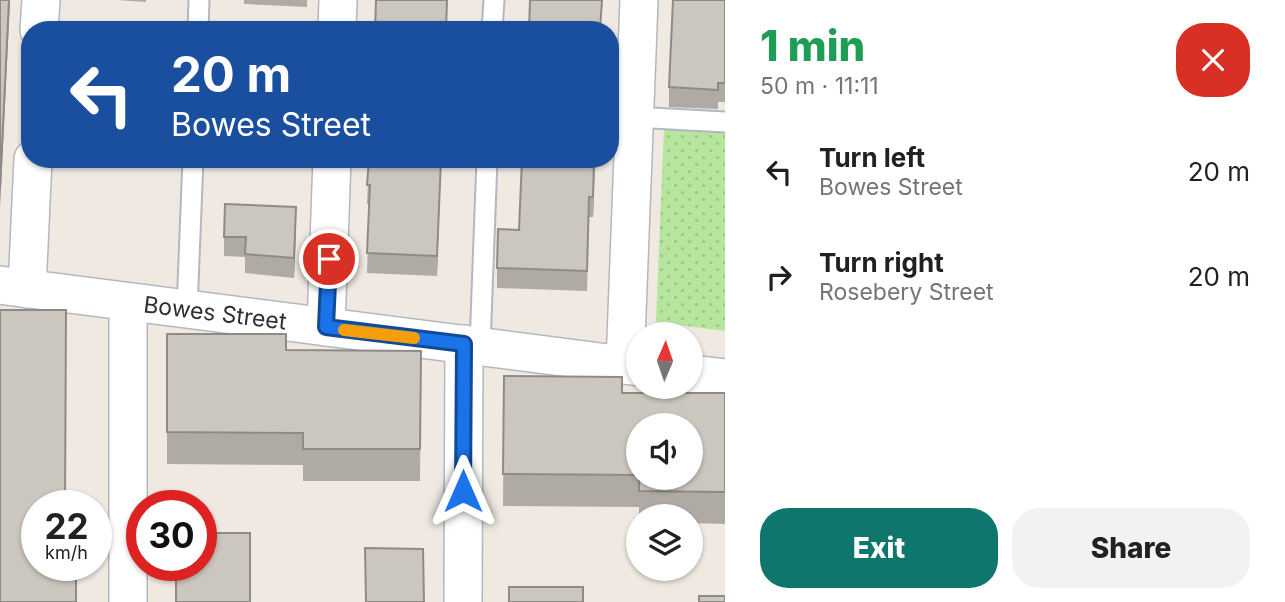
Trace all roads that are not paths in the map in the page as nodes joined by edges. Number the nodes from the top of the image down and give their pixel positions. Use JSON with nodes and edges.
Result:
{"nodes":[{"id":1,"x":41,"y":0,"type":"edge"},
{"id":2,"x":199,"y":0,"type":"edge"},
{"id":3,"x":338,"y":0,"type":"edge"},
{"id":4,"x":494,"y":0,"type":"edge"},
{"id":5,"x":639,"y":0,"type":"edge"},
{"id":6,"x":40,"y":21,"type":"edge"},
{"id":7,"x":198,"y":21,"type":"edge"},
{"id":8,"x":337,"y":21,"type":"edge"},
{"id":9,"x":493,"y":21,"type":"edge"},
{"id":10,"x":635,"y":117,"type":"junction"},
{"id":11,"x":725,"y":122,"type":"edge"},
{"id":12,"x":32,"y":168,"type":"edge"},
{"id":13,"x":193,"y":168,"type":"edge"},
{"id":14,"x":332,"y":168,"type":"edge"},
{"id":15,"x":486,"y":168,"type":"edge"},
{"id":16,"x":14,"y":287,"type":"edge"},
{"id":17,"x":128,"y":302,"type":"junction"},
{"id":18,"x":187,"y":310,"type":"junction"},
{"id":19,"x":633,"y":322,"type":"edge"},
{"id":20,"x":326,"y":327,"type":"junction"},
{"id":21,"x":472,"y":345,"type":"junction"},
{"id":22,"x":626,"y":365,"type":"edge"},
{"id":23,"x":704,"y":376,"type":"edge"},
{"id":24,"x":725,"y":378,"type":"edge"},
{"id":25,"x":128,"y":602,"type":"edge"},
{"id":26,"x":463,"y":602,"type":"edge"}],
"edges":[{"from":1,"to":6,"type":"street"},
{"from":2,"to":7,"type":"lane"},
{"from":3,"to":8,"type":"street"},
{"from":4,"to":9,"type":"lane"},
{"from":5,"to":10,"type":"street"},
{"from":10,"to":11,"type":"lane"},
{"from":10,"to":19,"type":"street"},
{"from":12,"to":16,"type":"street"},
{"from":13,"to":18,"type":"lane"},
{"from":14,"to":20,"type":"street"},
{"from":15,"to":21,"type":"lane"},
{"from":16,"to":17,"type":"street","name":"Bowes Street"},
{"from":17,"to":18,"type":"street","name":"Bowes Street"},
{"from":17,"to":25,"type":"street"},
{"from":18,"to":20,"type":"street","name":"Bowes Street"},
{"from":20,"to":21,"type":"street","name":"Bowes Street"},
{"from":21,"to":22,"type":"street","name":"Bowes Street"},
{"from":21,"to":26,"type":"street"},
{"from":23,"to":24,"type":"street"}]}
